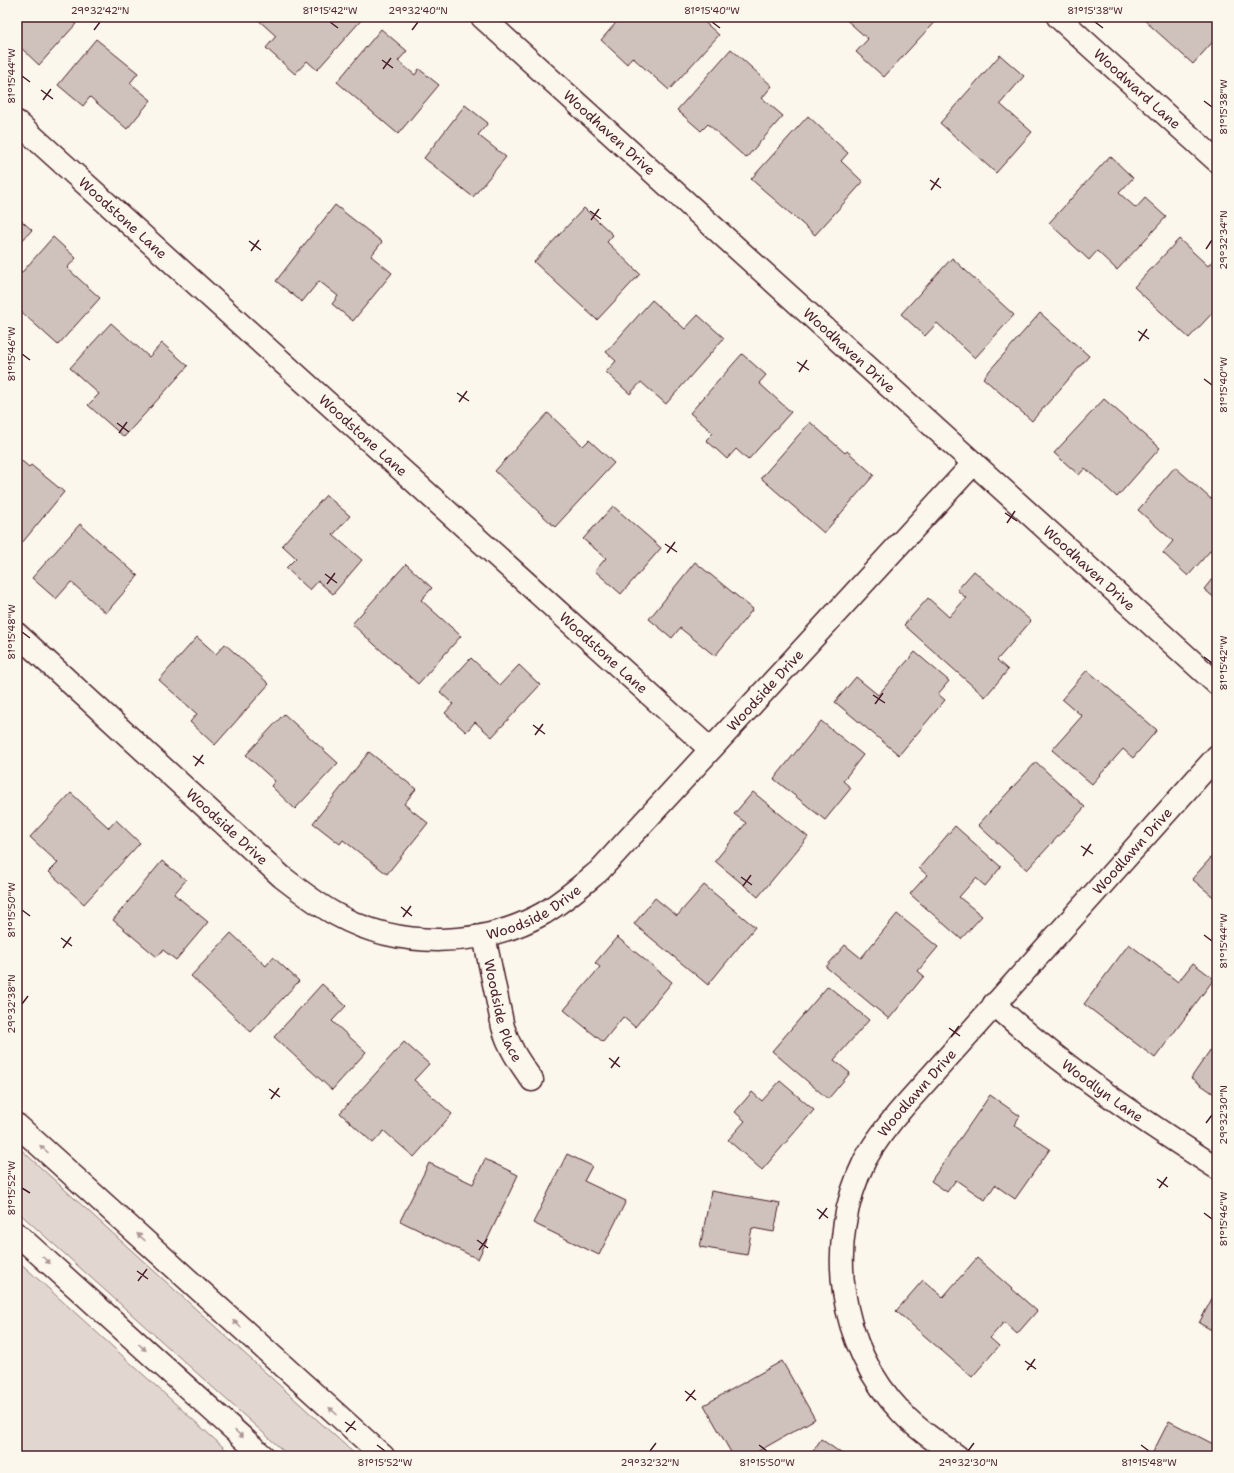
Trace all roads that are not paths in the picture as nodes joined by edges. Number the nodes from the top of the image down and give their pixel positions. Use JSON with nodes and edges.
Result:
{"nodes":[{"id":1,"x":482,"y":17,"type":"edge"},
{"id":2,"x":1058,"y":17,"type":"edge"},
{"id":3,"x":17,"y":122,"type":"edge"},
{"id":4,"x":1217,"y":161,"type":"edge"},
{"id":5,"x":974,"y":462,"type":"junction"},
{"id":6,"x":17,"y":634,"type":"edge"},
{"id":7,"x":1217,"y":684,"type":"edge"},
{"id":8,"x":710,"y":749,"type":"junction"},
{"id":9,"x":1217,"y":756,"type":"edge"},
{"id":10,"x":484,"y":936,"type":"junction"},
{"id":11,"x":994,"y":1004,"type":"junction"},
{"id":12,"x":532,"y":1080,"type":"dead end"},
{"id":13,"x":17,"y":1125,"type":"edge"},
{"id":14,"x":1217,"y":1168,"type":"edge"},
{"id":15,"x":17,"y":1234,"type":"edge"},
{"id":16,"x":263,"y":1456,"type":"edge"},
{"id":17,"x":383,"y":1456,"type":"edge"},
{"id":18,"x":957,"y":1456,"type":"edge"}],
"edges":[{"from":1,"to":5,"type":"street","name":"Woodhaven Drive"},
{"from":2,"to":4,"type":"street","name":"Woodward Lane"},
{"from":3,"to":8,"type":"street","name":"Woodstone Lane"},
{"from":5,"to":7,"type":"street","name":"Woodhaven Drive"},
{"from":5,"to":8,"type":"street","name":"Woodside Drive"},
{"from":6,"to":10,"type":"street","name":"Woodside Drive"},
{"from":8,"to":10,"type":"street","name":"Woodside Drive"},
{"from":9,"to":11,"type":"street","name":"Woodlawn Drive"},
{"from":10,"to":12,"type":"street","name":"Woodside Place"},
{"from":11,"to":14,"type":"street","name":"Woodlyn Lane"},
{"from":11,"to":18,"type":"street","name":"Woodlawn Drive"},
{"from":17,"to":13,"type":"street","one_way":true},
{"from":15,"to":16,"type":"street","one_way":true}]}
